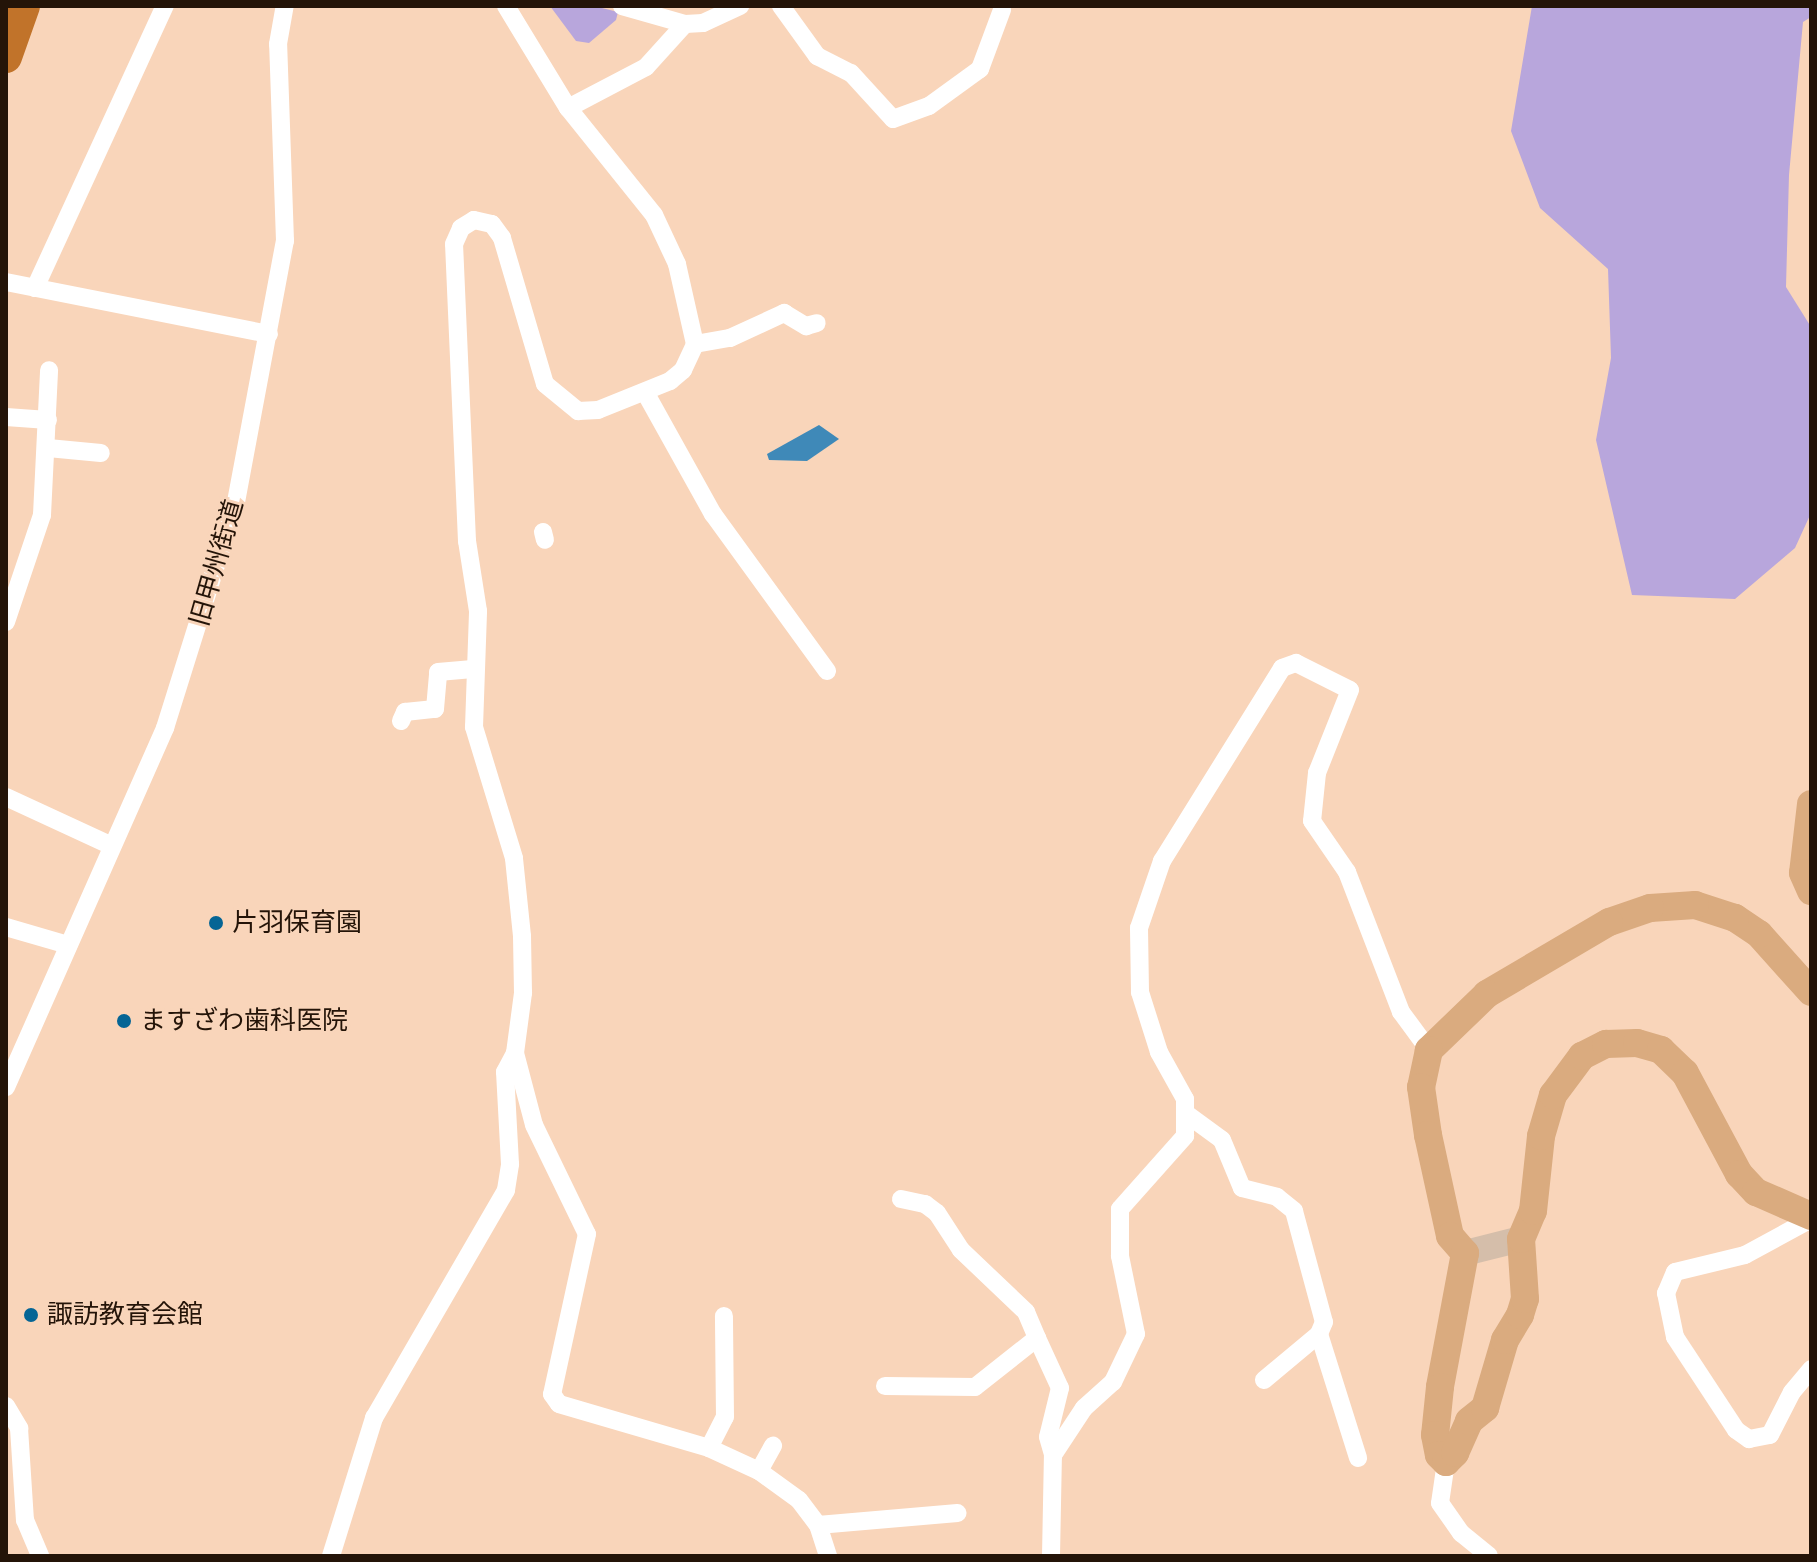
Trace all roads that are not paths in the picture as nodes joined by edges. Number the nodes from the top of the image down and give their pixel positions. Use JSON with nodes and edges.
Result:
{"nodes":[{"id":1,"x":24,"y":6,"type":"edge"},
{"id":2,"x":165,"y":6,"type":"edge"},
{"id":3,"x":285,"y":6,"type":"edge"},
{"id":4,"x":506,"y":6,"type":"edge"},
{"id":5,"x":622,"y":6,"type":"edge"},
{"id":6,"x":740,"y":6,"type":"edge"},
{"id":7,"x":781,"y":6,"type":"edge"},
{"id":8,"x":1002,"y":10,"type":"dead end"},
{"id":9,"x":685,"y":24,"type":"junction"},
{"id":10,"x":6,"y":57,"type":"edge"},
{"id":11,"x":568,"y":108,"type":"junction"},
{"id":12,"x":6,"y":282,"type":"edge"},
{"id":13,"x":35,"y":288,"type":"junction"},
{"id":14,"x":817,"y":323,"type":"dead end"},
{"id":15,"x":269,"y":334,"type":"junction"},
{"id":16,"x":695,"y":344,"type":"junction"},
{"id":17,"x":49,"y":370,"type":"dead end"},
{"id":18,"x":645,"y":392,"type":"junction"},
{"id":19,"x":6,"y":417,"type":"edge"},
{"id":20,"x":48,"y":420,"type":"junction"},
{"id":21,"x":48,"y":448,"type":"junction"},
{"id":22,"x":101,"y":453,"type":"dead end"},
{"id":23,"x":10,"y":593,"type":"edge"},
{"id":24,"x":6,"y":622,"type":"edge"},
{"id":25,"x":473,"y":669,"type":"junction"},
{"id":26,"x":827,"y":671,"type":"dead end"},
{"id":27,"x":401,"y":721,"type":"dead end"},
{"id":28,"x":6,"y":797,"type":"edge"},
{"id":29,"x":1811,"y":804,"type":"edge"},
{"id":30,"x":110,"y":845,"type":"junction"},
{"id":31,"x":1811,"y":891,"type":"edge"},
{"id":32,"x":6,"y":927,"type":"edge"},
{"id":33,"x":68,"y":945,"type":"junction"},
{"id":34,"x":1811,"y":992,"type":"edge"},
{"id":35,"x":1429,"y":1050,"type":"junction"},
{"id":36,"x":515,"y":1053,"type":"junction"},
{"id":37,"x":6,"y":1087,"type":"edge"},
{"id":38,"x":1188,"y":1115,"type":"junction"},
{"id":39,"x":901,"y":1199,"type":"dead end"},
{"id":40,"x":1811,"y":1217,"type":"edge"},
{"id":41,"x":1521,"y":1239,"type":"junction"},
{"id":42,"x":1465,"y":1253,"type":"junction"},
{"id":43,"x":724,"y":1316,"type":"dead end"},
{"id":44,"x":1319,"y":1334,"type":"junction"},
{"id":45,"x":1037,"y":1338,"type":"junction"},
{"id":46,"x":1811,"y":1369,"type":"edge"},
{"id":47,"x":1264,"y":1380,"type":"dead end"},
{"id":48,"x":885,"y":1386,"type":"dead end"},
{"id":49,"x":6,"y":1406,"type":"edge"},
{"id":50,"x":773,"y":1446,"type":"dead end"},
{"id":51,"x":709,"y":1448,"type":"junction"},
{"id":52,"x":1053,"y":1455,"type":"junction"},
{"id":53,"x":1358,"y":1458,"type":"dead end"},
{"id":54,"x":1446,"y":1462,"type":"junction"},
{"id":55,"x":759,"y":1471,"type":"junction"},
{"id":56,"x":957,"y":1513,"type":"dead end"},
{"id":57,"x":818,"y":1525,"type":"junction"},
{"id":58,"x":40,"y":1556,"type":"edge"},
{"id":59,"x":331,"y":1556,"type":"edge"},
{"id":60,"x":828,"y":1556,"type":"edge"},
{"id":61,"x":1051,"y":1556,"type":"edge"},
{"id":62,"x":1489,"y":1556,"type":"edge"}],
"edges":[{"from":1,"to":10,"type":"highway"},
{"from":2,"to":13,"type":"street"},
{"from":3,"to":15,"type":"street","name":"旧甲州街道"},
{"from":4,"to":11,"type":"street"},
{"from":5,"to":9,"type":"street"},
{"from":6,"to":9,"type":"street"},
{"from":7,"to":8,"type":"street"},
{"from":9,"to":11,"type":"street"},
{"from":11,"to":16,"type":"street"},
{"from":12,"to":13,"type":"street"},
{"from":13,"to":15,"type":"street"},
{"from":14,"to":16,"type":"street"},
{"from":15,"to":30,"type":"street","name":"旧甲州街道"},
{"from":16,"to":18,"type":"street"},
{"from":17,"to":20,"type":"street"},
{"from":18,"to":25,"type":"street"},
{"from":18,"to":26,"type":"street"},
{"from":19,"to":20,"type":"street"},
{"from":20,"to":21,"type":"street"},
{"from":21,"to":22,"type":"street"},
{"from":21,"to":23,"type":"street"},
{"from":23,"to":24,"type":"street"},
{"from":25,"to":27,"type":"street"},
{"from":25,"to":36,"type":"street"},
{"from":28,"to":30,"type":"street"},
{"from":29,"to":31,"type":"main road"},
{"from":30,"to":33,"type":"street","name":"旧甲州街道"},
{"from":32,"to":33,"type":"street"},
{"from":33,"to":37,"type":"street","name":"旧甲州街道"},
{"from":34,"to":35,"type":"main road"},
{"from":35,"to":38,"type":"street"},
{"from":35,"to":42,"type":"main road"},
{"from":36,"to":51,"type":"street"},
{"from":36,"to":59,"type":"street"},
{"from":38,"to":44,"type":"street"},
{"from":38,"to":52,"type":"street"},
{"from":39,"to":45,"type":"street"},
{"from":40,"to":41,"type":"main road"},
{"from":40,"to":46,"type":"street"},
{"from":41,"to":42,"type":"street"},
{"from":41,"to":54,"type":"main road"},
{"from":42,"to":54,"type":"main road"},
{"from":43,"to":51,"type":"street"},
{"from":44,"to":47,"type":"street"},
{"from":44,"to":53,"type":"street"},
{"from":45,"to":48,"type":"street"},
{"from":45,"to":52,"type":"street"},
{"from":49,"to":58,"type":"street"},
{"from":50,"to":55,"type":"street"},
{"from":51,"to":55,"type":"street"},
{"from":52,"to":61,"type":"street"},
{"from":54,"to":62,"type":"street"},
{"from":55,"to":57,"type":"street"},
{"from":56,"to":57,"type":"street"},
{"from":57,"to":60,"type":"street"}]}
